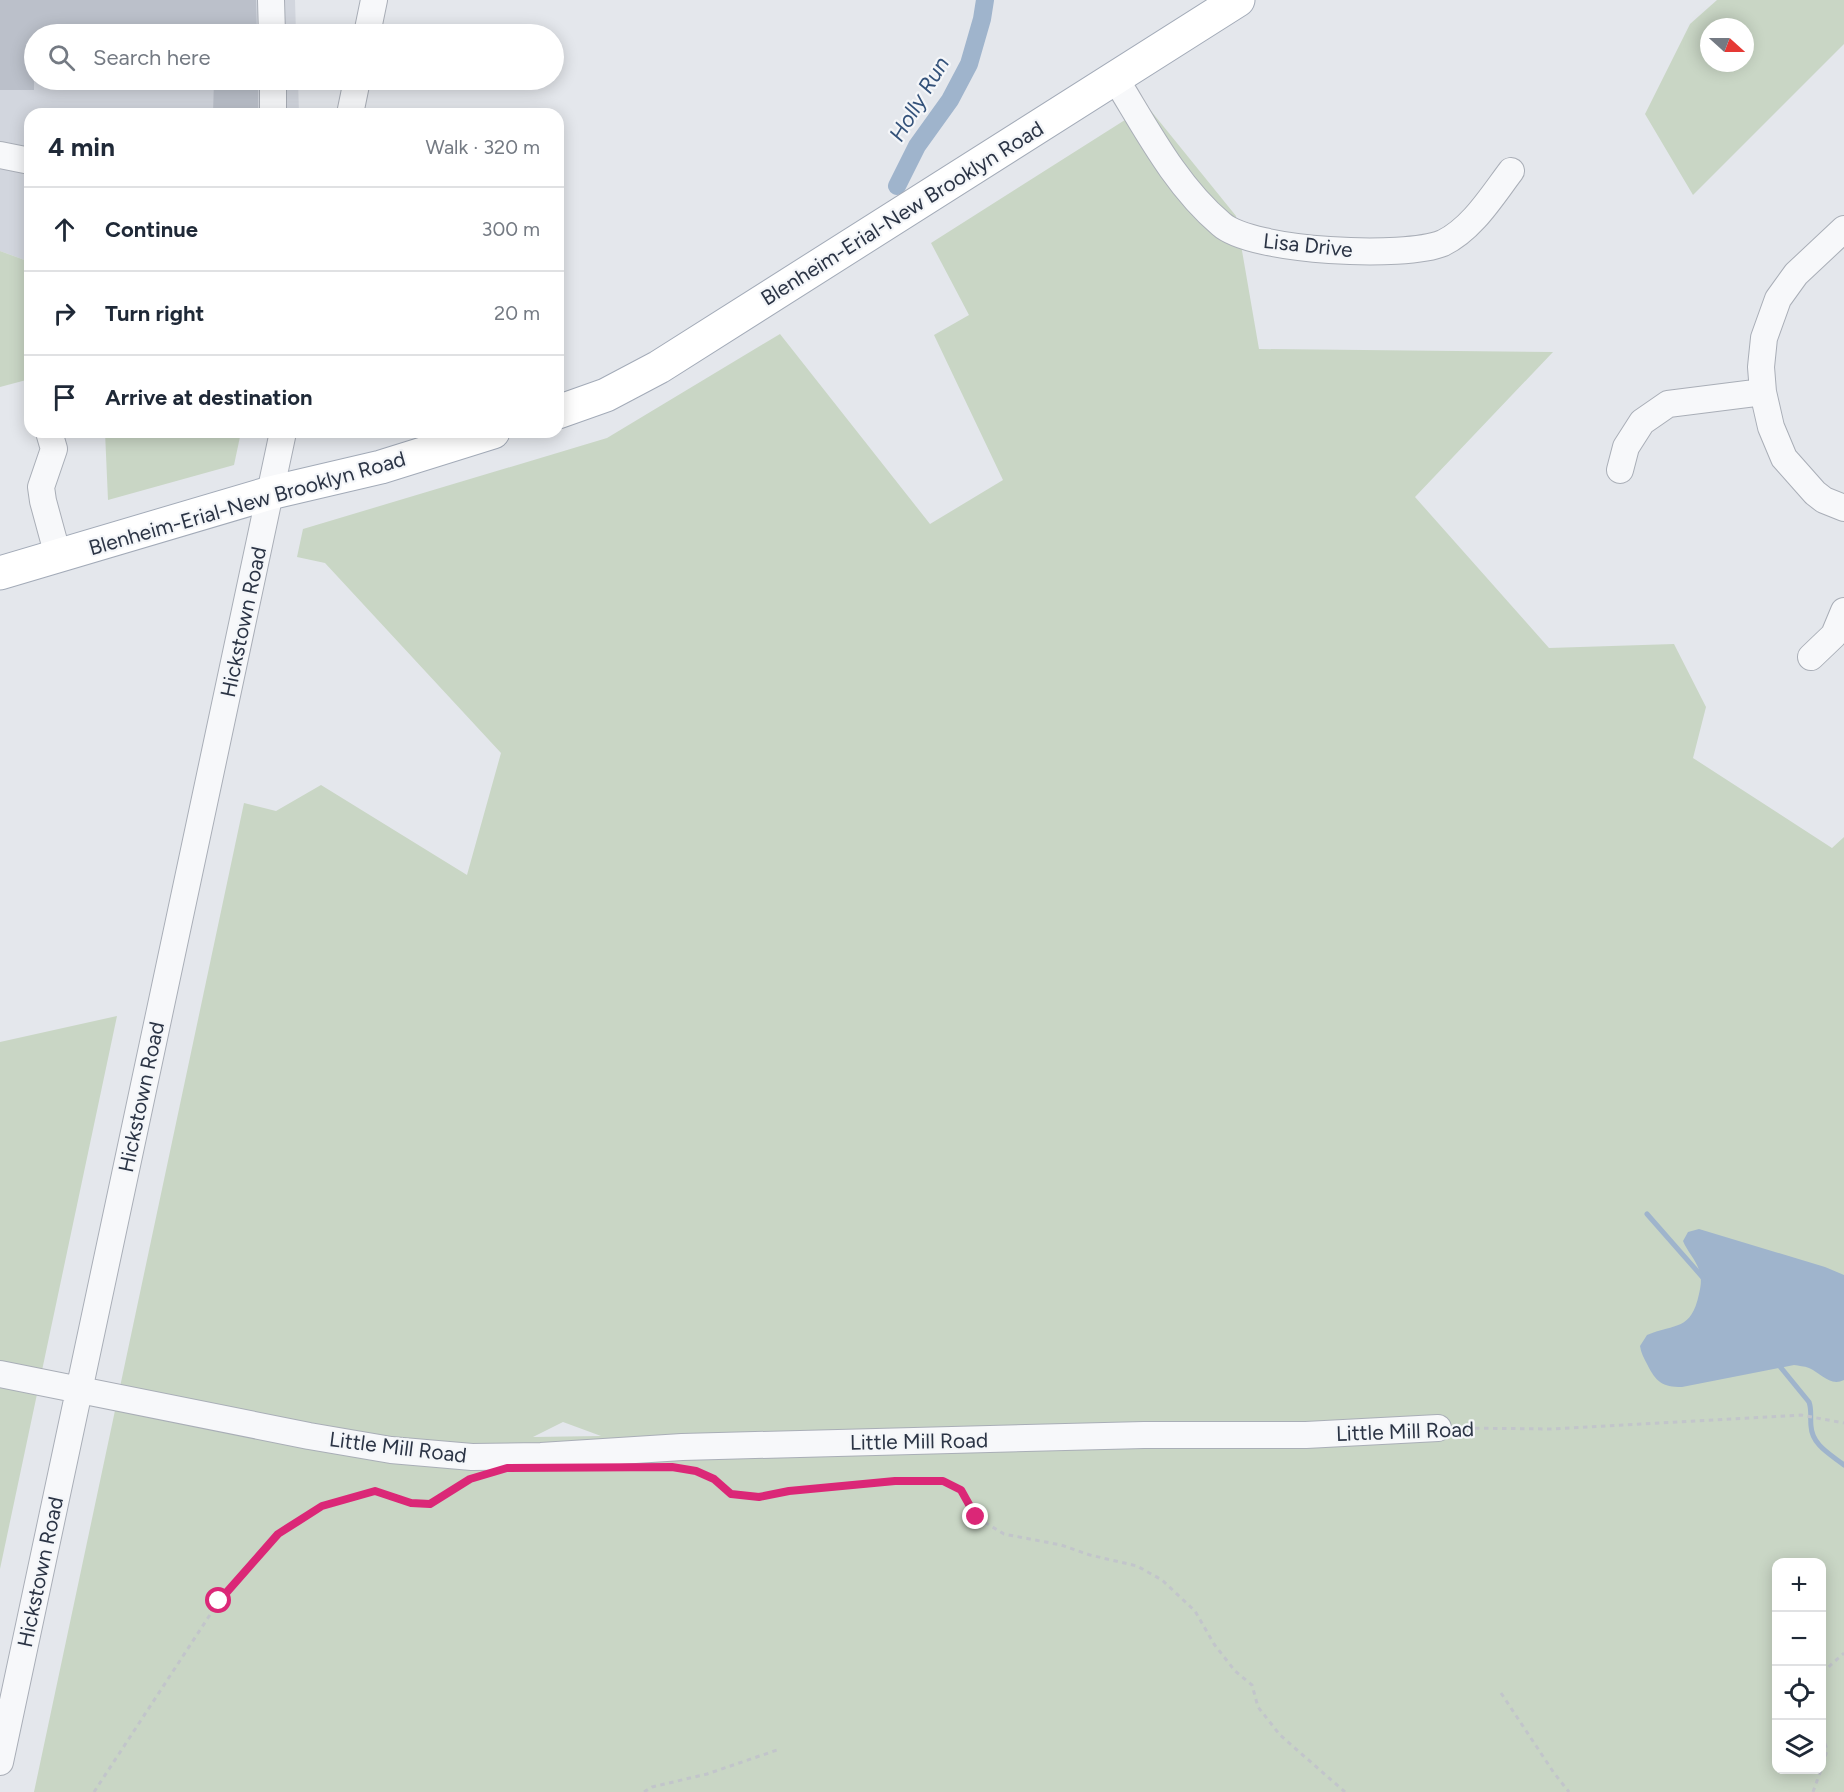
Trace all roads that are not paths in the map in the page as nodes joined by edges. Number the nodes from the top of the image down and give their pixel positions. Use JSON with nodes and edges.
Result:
{"nodes":[{"id":1,"x":271,"y":0,"type":"edge"},
{"id":2,"x":374,"y":0,"type":"edge"},
{"id":3,"x":1239,"y":0,"type":"edge"},
{"id":4,"x":272,"y":24,"type":"edge"},
{"id":5,"x":369,"y":24,"type":"edge"},
{"id":6,"x":1114,"y":78,"type":"junction"},
{"id":7,"x":273,"y":90,"type":"edge"},
{"id":8,"x":355,"y":90,"type":"edge"},
{"id":9,"x":273,"y":108,"type":"edge"},
{"id":10,"x":351,"y":108,"type":"edge"},
{"id":11,"x":0,"y":155,"type":"edge"},
{"id":12,"x":24,"y":160,"type":"edge"},
{"id":13,"x":1511,"y":171,"type":"dead end"},
{"id":14,"x":1844,"y":229,"type":"edge"},
{"id":15,"x":1763,"y":392,"type":"junction"},
{"id":16,"x":564,"y":410,"type":"edge"},
{"id":17,"x":51,"y":438,"type":"edge"},
{"id":18,"x":282,"y":438,"type":"edge"},
{"id":19,"x":474,"y":438,"type":"edge"},
{"id":20,"x":1620,"y":470,"type":"dead end"},
{"id":21,"x":270,"y":493,"type":"junction"},
{"id":22,"x":1844,"y":508,"type":"edge"},
{"id":23,"x":58,"y":556,"type":"junction"},
{"id":24,"x":0,"y":573,"type":"edge"},
{"id":25,"x":1844,"y":611,"type":"edge"},
{"id":26,"x":1811,"y":657,"type":"dead end"},
{"id":27,"x":0,"y":1374,"type":"edge"},
{"id":28,"x":79,"y":1390,"type":"junction"},
{"id":29,"x":1438,"y":1428,"type":"road end"},
{"id":30,"x":0,"y":1762,"type":"edge"}],
"edges":[{"from":1,"to":4,"type":"street"},
{"from":2,"to":5,"type":"street"},
{"from":3,"to":6,"type":"main road","name":"Blenheim-Erial-New Brooklyn Road"},
{"from":6,"to":13,"type":"street","name":"Lisa Drive"},
{"from":6,"to":16,"type":"main road","name":"Blenheim-Erial-New Brooklyn Road"},
{"from":7,"to":9,"type":"street"},
{"from":8,"to":10,"type":"street"},
{"from":11,"to":12,"type":"street"},
{"from":14,"to":15,"type":"street"},
{"from":15,"to":20,"type":"street"},
{"from":15,"to":22,"type":"street"},
{"from":17,"to":23,"type":"street"},
{"from":18,"to":21,"type":"street","name":"Hickstown Road"},
{"from":19,"to":21,"type":"main road","name":"Blenheim-Erial-New Brooklyn Road"},
{"from":21,"to":23,"type":"main road","name":"Blenheim-Erial-New Brooklyn Road"},
{"from":21,"to":28,"type":"street","name":"Hickstown Road"},
{"from":23,"to":24,"type":"main road","name":"Blenheim-Erial-New Brooklyn Road"},
{"from":25,"to":26,"type":"street"},
{"from":27,"to":28,"type":"street","name":"Little Mill Road"},
{"from":28,"to":29,"type":"street","name":"Little Mill Road"},
{"from":28,"to":30,"type":"street","name":"Hickstown Road"}]}
